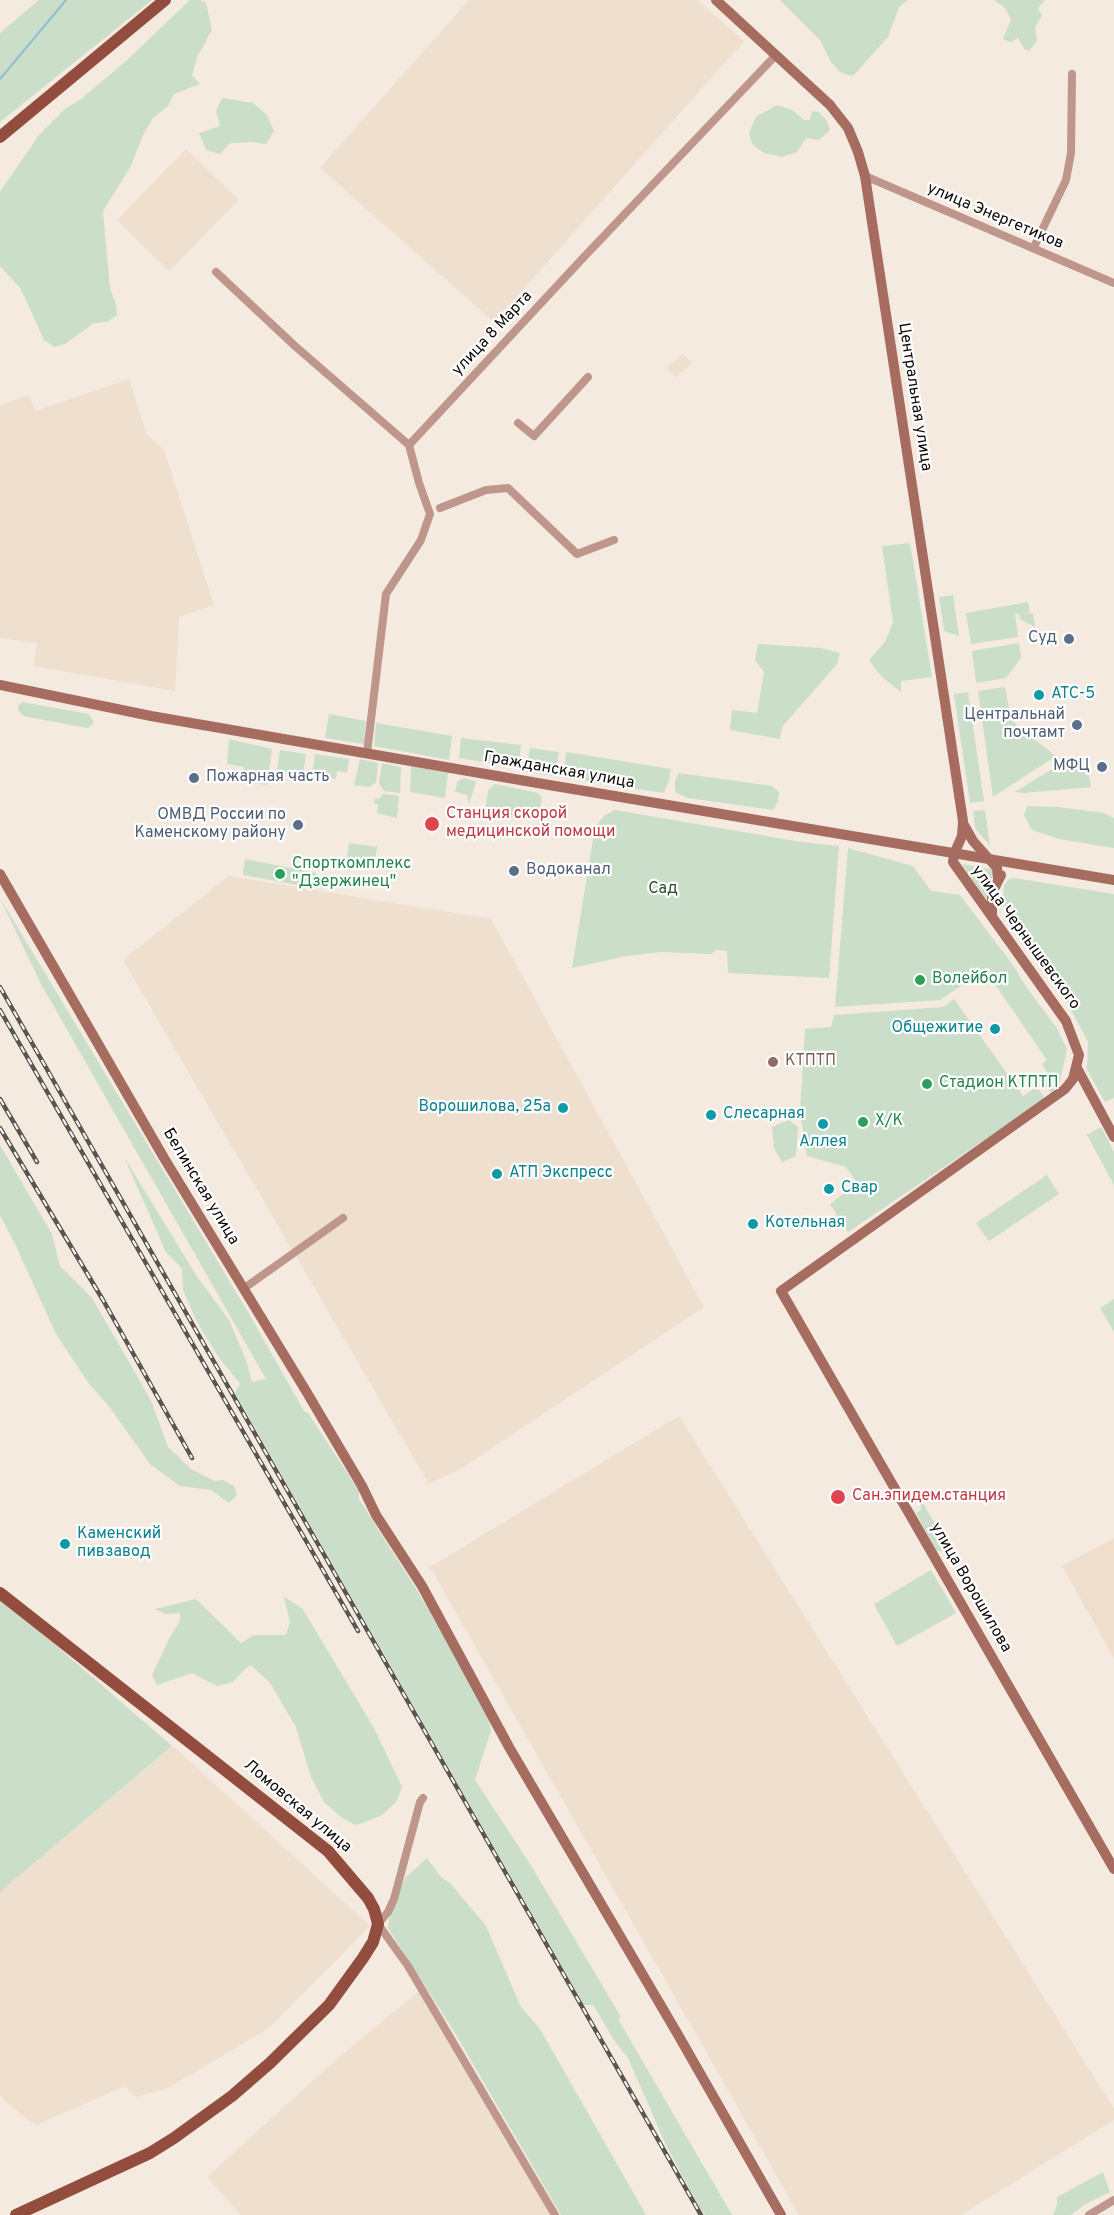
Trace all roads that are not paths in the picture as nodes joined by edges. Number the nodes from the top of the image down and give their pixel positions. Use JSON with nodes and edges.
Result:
{"nodes":[{"id":1,"x":165,"y":0,"type":"edge"},
{"id":2,"x":717,"y":0,"type":"edge"},
{"id":3,"x":776,"y":55,"type":"junction"},
{"id":4,"x":1072,"y":74,"type":"dead end"},
{"id":5,"x":0,"y":137,"type":"edge"},
{"id":6,"x":865,"y":176,"type":"junction"},
{"id":7,"x":1034,"y":247,"type":"junction"},
{"id":8,"x":216,"y":272,"type":"dead end"},
{"id":9,"x":1114,"y":282,"type":"edge"},
{"id":10,"x":588,"y":377,"type":"dead end"},
{"id":11,"x":518,"y":423,"type":"dead end"},
{"id":12,"x":408,"y":445,"type":"junction"},
{"id":13,"x":440,"y":508,"type":"dead end"},
{"id":14,"x":615,"y":540,"type":"dead end"},
{"id":15,"x":0,"y":685,"type":"edge"},
{"id":16,"x":367,"y":753,"type":"junction"},
{"id":17,"x":963,"y":821,"type":"junction"},
{"id":18,"x":977,"y":846,"type":"junction"},
{"id":19,"x":941,"y":851,"type":"junction"},
{"id":20,"x":954,"y":854,"type":"junction"},
{"id":21,"x":970,"y":856,"type":"junction"},
{"id":22,"x":992,"y":860,"type":"junction"},
{"id":23,"x":1008,"y":863,"type":"junction"},
{"id":24,"x":955,"y":866,"type":"junction"},
{"id":25,"x":0,"y":874,"type":"edge"},
{"id":26,"x":998,"y":879,"type":"junction"},
{"id":27,"x":1114,"y":880,"type":"edge"},
{"id":28,"x":992,"y":917,"type":"junction"},
{"id":29,"x":1077,"y":1068,"type":"junction"},
{"id":30,"x":1114,"y":1137,"type":"edge"},
{"id":31,"x":343,"y":1218,"type":"dead end"},
{"id":32,"x":243,"y":1289,"type":"junction"},
{"id":33,"x":0,"y":1593,"type":"edge"},
{"id":34,"x":423,"y":1798,"type":"dead end"},
{"id":35,"x":1114,"y":1869,"type":"edge"},
{"id":36,"x":378,"y":1924,"type":"junction"},
{"id":37,"x":1114,"y":2200,"type":"edge"},
{"id":38,"x":16,"y":2215,"type":"edge"},
{"id":39,"x":555,"y":2215,"type":"edge"},
{"id":40,"x":781,"y":2215,"type":"edge"},
{"id":41,"x":1089,"y":2215,"type":"edge"}],
"edges":[{"from":1,"to":5,"type":"main road"},
{"from":2,"to":3,"type":"street","name":"Центральная улица"},
{"from":3,"to":6,"type":"street","name":"Центральная улица"},
{"from":3,"to":12,"type":"street","name":"улица 8 Марта"},
{"from":4,"to":7,"type":"street"},
{"from":6,"to":7,"type":"street","name":"улица Энергетиков"},
{"from":6,"to":17,"type":"street","name":"Центральная улица"},
{"from":7,"to":9,"type":"street","name":"улица Энергетиков"},
{"from":8,"to":12,"type":"street"},
{"from":10,"to":11,"type":"street"},
{"from":12,"to":16,"type":"street"},
{"from":13,"to":14,"type":"street"},
{"from":15,"to":16,"type":"street","name":"Гражданская улица"},
{"from":16,"to":19,"type":"street","name":"Гражданская улица"},
{"from":17,"to":18,"type":"street"},
{"from":17,"to":20,"type":"street","name":"Центральная улица"},
{"from":18,"to":21,"type":"street"},
{"from":18,"to":22,"type":"street"},
{"from":19,"to":20,"type":"street","name":"Гражданская улица"},
{"from":19,"to":24,"type":"street"},
{"from":20,"to":21,"type":"street","name":"Гражданская улица"},
{"from":20,"to":24,"type":"street","name":"улица Чернышевского"},
{"from":21,"to":22,"type":"street","name":"Гражданская улица"},
{"from":22,"to":23,"type":"street","name":"Гражданская улица"},
{"from":22,"to":26,"type":"street"},
{"from":23,"to":26,"type":"street"},
{"from":23,"to":27,"type":"street","name":"Гражданская улица"},
{"from":24,"to":28,"type":"street","name":"улица Чернышевского"},
{"from":25,"to":32,"type":"street","name":"Белинская улица"},
{"from":26,"to":28,"type":"street"},
{"from":28,"to":29,"type":"street","name":"улица Чернышевского"},
{"from":29,"to":30,"type":"street","name":"улица Чернышевского"},
{"from":29,"to":35,"type":"street","name":"улица Ворошилова"},
{"from":31,"to":32,"type":"street"},
{"from":32,"to":40,"type":"street","name":"Белинская улица"},
{"from":33,"to":36,"type":"main road","name":"Ломовская улица"},
{"from":34,"to":36,"type":"street"},
{"from":36,"to":38,"type":"main road"},
{"from":36,"to":39,"type":"street"},
{"from":37,"to":41,"type":"street"}]}
